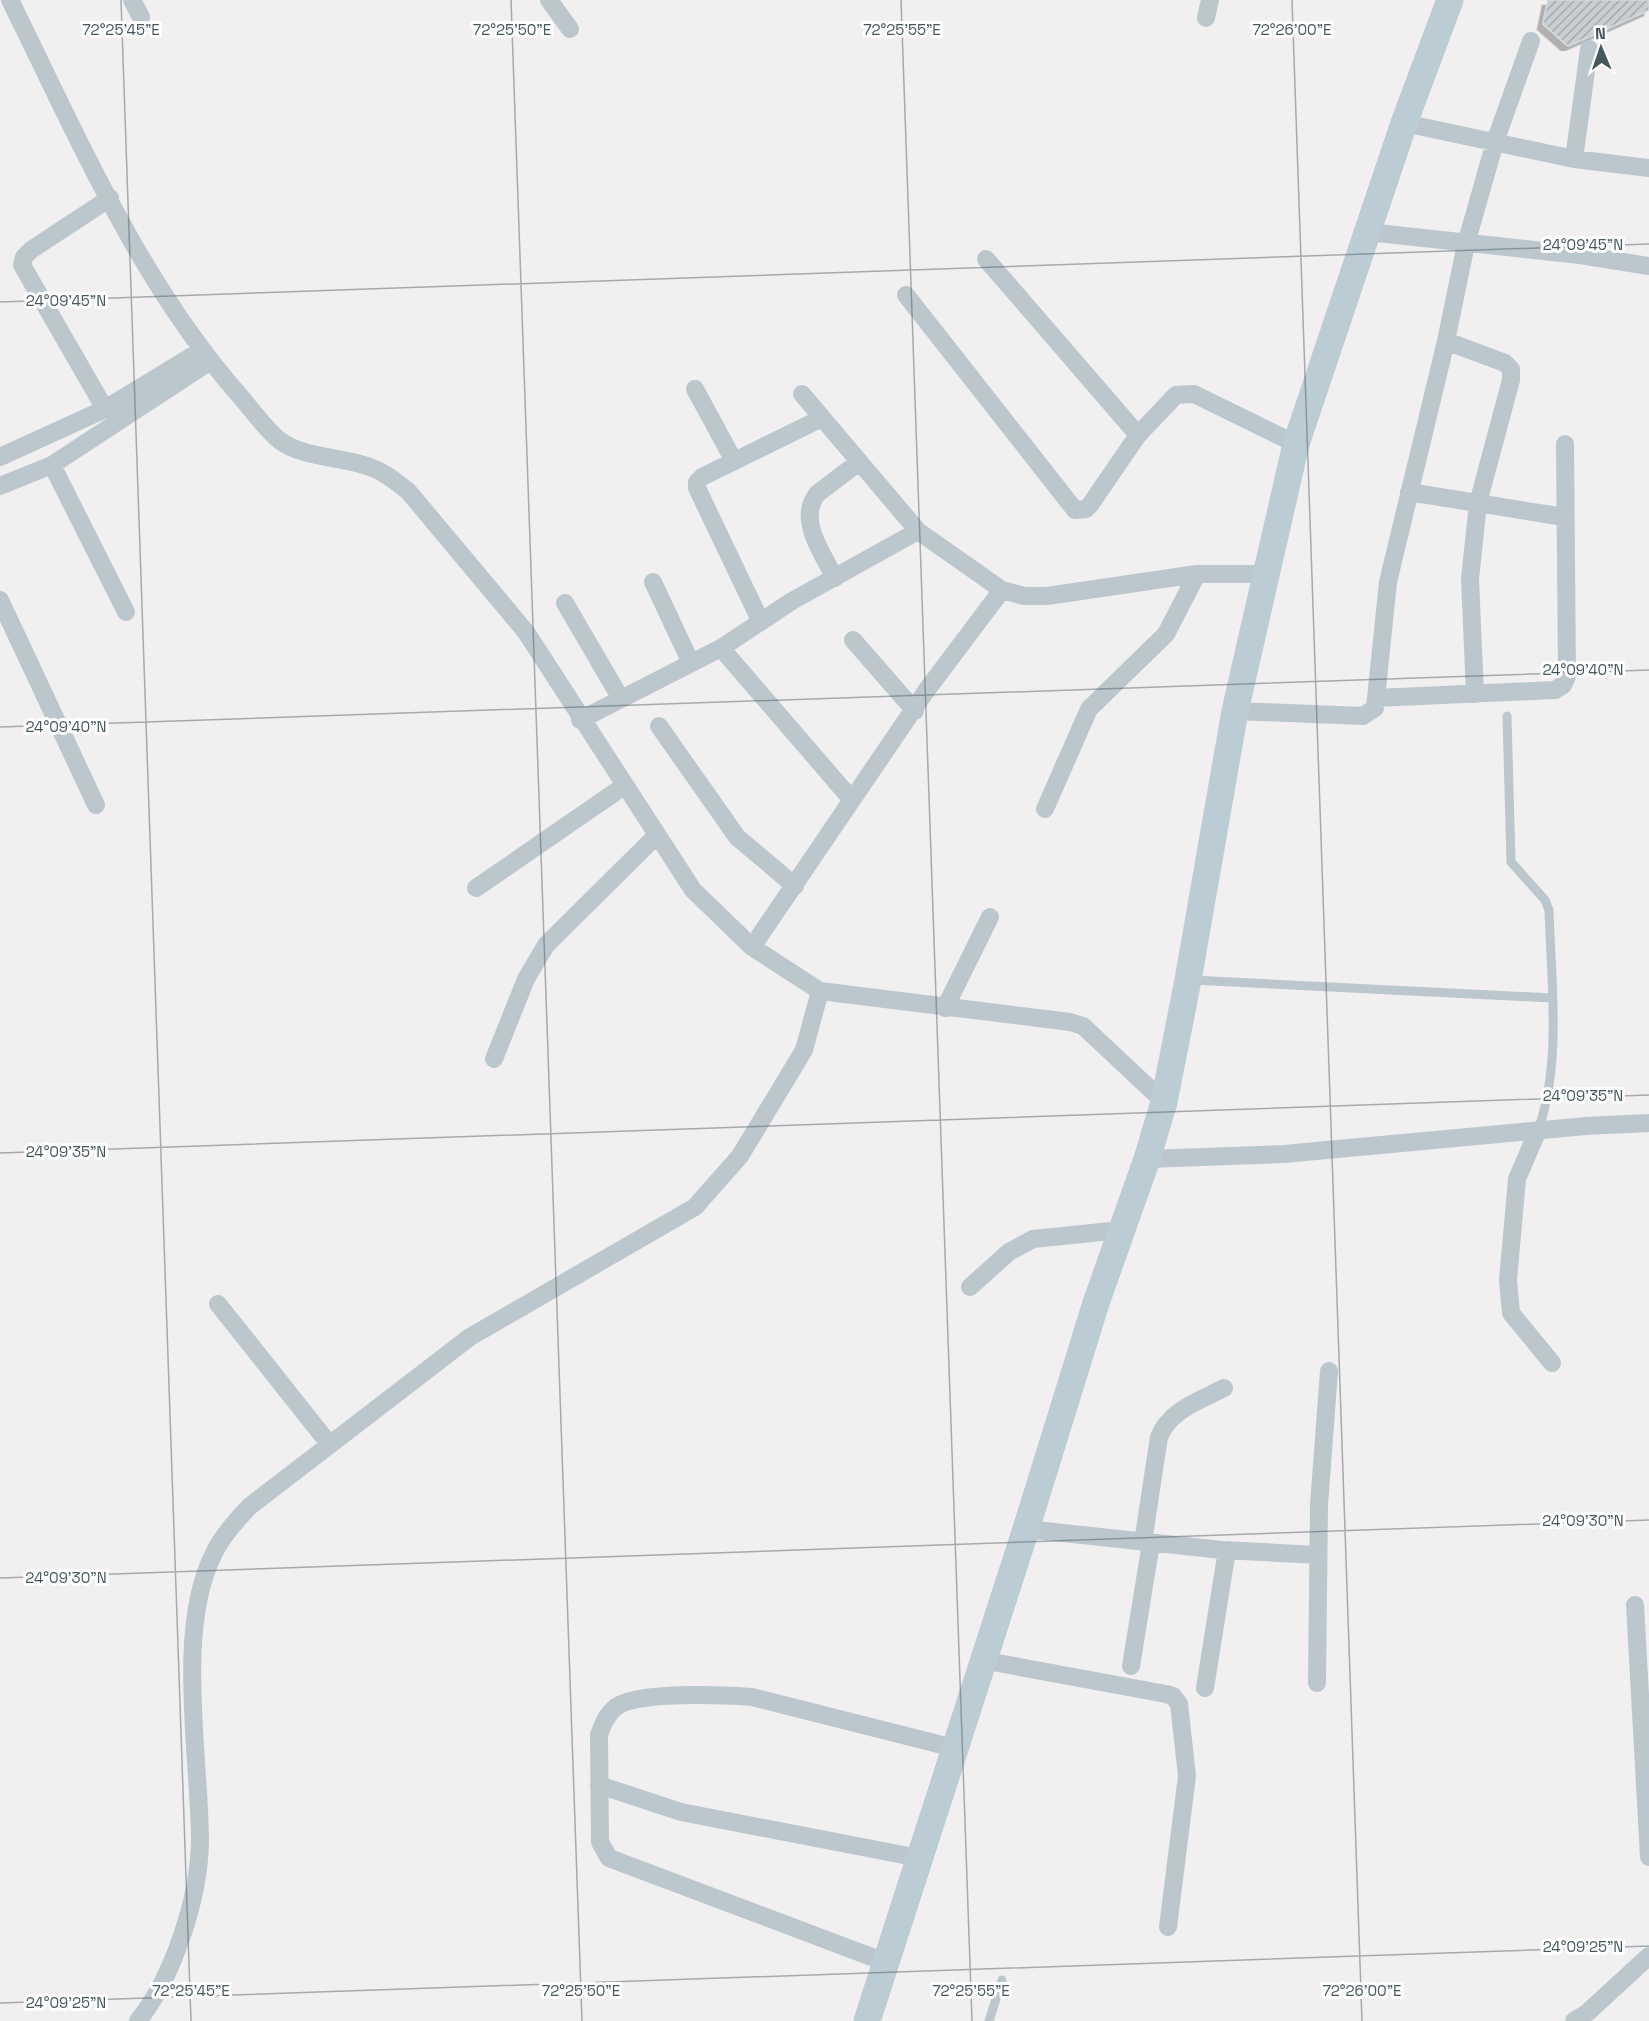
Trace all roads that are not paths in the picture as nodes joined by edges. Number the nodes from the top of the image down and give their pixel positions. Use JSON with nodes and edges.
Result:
{"nodes":[{"id":1,"x":10,"y":0,"type":"edge"},
{"id":2,"x":132,"y":0,"type":"edge"},
{"id":3,"x":549,"y":0,"type":"edge"},
{"id":4,"x":1450,"y":0,"type":"edge"},
{"id":5,"x":141,"y":17,"type":"dead end"},
{"id":6,"x":570,"y":29,"type":"dead end"},
{"id":7,"x":1531,"y":41,"type":"dead end"},
{"id":8,"x":1589,"y":49,"type":"dead end"},
{"id":9,"x":1404,"y":123,"type":"junction"},
{"id":10,"x":1495,"y":142,"type":"junction"},
{"id":11,"x":1574,"y":159,"type":"junction"},
{"id":12,"x":1649,"y":168,"type":"edge"},
{"id":13,"x":110,"y":198,"type":"junction"},
{"id":14,"x":1368,"y":232,"type":"junction"},
{"id":15,"x":1466,"y":244,"type":"junction"},
{"id":16,"x":986,"y":259,"type":"dead end"},
{"id":17,"x":1649,"y":266,"type":"edge"},
{"id":18,"x":906,"y":295,"type":"dead end"},
{"id":19,"x":1446,"y":341,"type":"junction"},
{"id":20,"x":206,"y":356,"type":"junction"},
{"id":21,"x":694,"y":389,"type":"dead end"},
{"id":22,"x":802,"y":394,"type":"dead end"},
{"id":23,"x":105,"y":409,"type":"junction"},
{"id":24,"x":822,"y":418,"type":"junction"},
{"id":25,"x":1138,"y":435,"type":"junction"},
{"id":26,"x":1296,"y":444,"type":"junction"},
{"id":27,"x":1564,"y":444,"type":"dead end"},
{"id":28,"x":0,"y":457,"type":"edge"},
{"id":29,"x":734,"y":461,"type":"junction"},
{"id":30,"x":860,"y":462,"type":"junction"},
{"id":31,"x":52,"y":465,"type":"junction"},
{"id":32,"x":0,"y":486,"type":"edge"},
{"id":33,"x":1409,"y":492,"type":"junction"},
{"id":34,"x":1478,"y":503,"type":"junction"},
{"id":35,"x":1564,"y":517,"type":"junction"},
{"id":36,"x":918,"y":531,"type":"junction"},
{"id":37,"x":1197,"y":574,"type":"junction"},
{"id":38,"x":1267,"y":574,"type":"junction"},
{"id":39,"x":835,"y":578,"type":"junction"},
{"id":40,"x":653,"y":582,"type":"dead end"},
{"id":41,"x":1002,"y":590,"type":"junction"},
{"id":42,"x":0,"y":600,"type":"edge"},
{"id":43,"x":565,"y":603,"type":"dead end"},
{"id":44,"x":126,"y":612,"type":"dead end"},
{"id":45,"x":761,"y":622,"type":"junction"},
{"id":46,"x":853,"y":640,"type":"dead end"},
{"id":47,"x":721,"y":648,"type":"junction"},
{"id":48,"x":692,"y":663,"type":"junction"},
{"id":49,"x":1475,"y":694,"type":"junction"},
{"id":50,"x":1376,"y":698,"type":"junction"},
{"id":51,"x":621,"y":699,"type":"junction"},
{"id":52,"x":915,"y":711,"type":"junction"},
{"id":53,"x":1235,"y":711,"type":"junction"},
{"id":54,"x":1507,"y":716,"type":"dead end"},
{"id":55,"x":580,"y":720,"type":"junction"},
{"id":56,"x":659,"y":726,"type":"dead end"},
{"id":57,"x":624,"y":786,"type":"junction"},
{"id":58,"x":852,"y":800,"type":"junction"},
{"id":59,"x":96,"y":805,"type":"dead end"},
{"id":60,"x":1045,"y":809,"type":"dead end"},
{"id":61,"x":657,"y":835,"type":"junction"},
{"id":62,"x":795,"y":886,"type":"junction"},
{"id":63,"x":476,"y":888,"type":"dead end"},
{"id":64,"x":990,"y":917,"type":"dead end"},
{"id":65,"x":752,"y":946,"type":"junction"},
{"id":66,"x":1188,"y":980,"type":"junction"},
{"id":67,"x":820,"y":991,"type":"junction"},
{"id":68,"x":1552,"y":998,"type":"junction"},
{"id":69,"x":945,"y":1008,"type":"junction"},
{"id":70,"x":494,"y":1059,"type":"dead end"},
{"id":71,"x":1164,"y":1102,"type":"junction"},
{"id":72,"x":1649,"y":1123,"type":"edge"},
{"id":73,"x":1538,"y":1130,"type":"junction"},
{"id":74,"x":1148,"y":1159,"type":"junction"},
{"id":75,"x":1121,"y":1230,"type":"junction"},
{"id":76,"x":970,"y":1287,"type":"dead end"},
{"id":77,"x":218,"y":1304,"type":"dead end"},
{"id":78,"x":1552,"y":1363,"type":"dead end"},
{"id":79,"x":1329,"y":1371,"type":"dead end"},
{"id":80,"x":1224,"y":1388,"type":"dead end"},
{"id":81,"x":330,"y":1445,"type":"junction"},
{"id":82,"x":1026,"y":1529,"type":"junction"},
{"id":83,"x":1147,"y":1542,"type":"junction"},
{"id":84,"x":1227,"y":1550,"type":"junction"},
{"id":85,"x":1317,"y":1555,"type":"junction"},
{"id":86,"x":1635,"y":1605,"type":"dead end"},
{"id":87,"x":982,"y":1660,"type":"junction"},
{"id":88,"x":1131,"y":1666,"type":"dead end"},
{"id":89,"x":1317,"y":1683,"type":"dead end"},
{"id":90,"x":1205,"y":1688,"type":"dead end"},
{"id":91,"x":954,"y":1748,"type":"junction"},
{"id":92,"x":599,"y":1785,"type":"junction"},
{"id":93,"x":1648,"y":1795,"type":"edge"},
{"id":94,"x":1649,"y":1857,"type":"edge"},
{"id":95,"x":919,"y":1858,"type":"junction"},
{"id":96,"x":1168,"y":1927,"type":"dead end"},
{"id":97,"x":1649,"y":1956,"type":"edge"},
{"id":98,"x":885,"y":1962,"type":"junction"},
{"id":99,"x":1002,"y":1980,"type":"dead end"},
{"id":100,"x":1584,"y":2018,"type":"edge"},
{"id":101,"x":138,"y":2021,"type":"edge"},
{"id":102,"x":867,"y":2021,"type":"edge"},
{"id":103,"x":989,"y":2021,"type":"edge"}],
"edges":[{"from":1,"to":13,"type":"street"},
{"from":2,"to":5,"type":"street"},
{"from":3,"to":6,"type":"street"},
{"from":4,"to":9,"type":"main road"},
{"from":7,"to":10,"type":"street"},
{"from":8,"to":11,"type":"street"},
{"from":9,"to":10,"type":"street"},
{"from":9,"to":14,"type":"main road"},
{"from":10,"to":11,"type":"street"},
{"from":10,"to":15,"type":"street"},
{"from":11,"to":12,"type":"street"},
{"from":13,"to":20,"type":"street"},
{"from":13,"to":23,"type":"street"},
{"from":14,"to":15,"type":"street"},
{"from":14,"to":26,"type":"main road"},
{"from":15,"to":17,"type":"street"},
{"from":15,"to":19,"type":"street"},
{"from":16,"to":25,"type":"street"},
{"from":18,"to":25,"type":"street"},
{"from":19,"to":33,"type":"street"},
{"from":19,"to":34,"type":"street"},
{"from":20,"to":23,"type":"street"},
{"from":20,"to":31,"type":"street"},
{"from":20,"to":55,"type":"street"},
{"from":21,"to":29,"type":"street"},
{"from":22,"to":24,"type":"street"},
{"from":23,"to":28,"type":"street"},
{"from":24,"to":29,"type":"street"},
{"from":24,"to":30,"type":"street"},
{"from":25,"to":26,"type":"street"},
{"from":26,"to":38,"type":"main road"},
{"from":27,"to":35,"type":"street"},
{"from":29,"to":45,"type":"street"},
{"from":30,"to":36,"type":"street"},
{"from":30,"to":39,"type":"street"},
{"from":31,"to":32,"type":"street"},
{"from":31,"to":44,"type":"street"},
{"from":33,"to":34,"type":"street"},
{"from":33,"to":50,"type":"street"},
{"from":34,"to":35,"type":"street"},
{"from":34,"to":49,"type":"street"},
{"from":35,"to":49,"type":"street"},
{"from":36,"to":39,"type":"street"},
{"from":36,"to":41,"type":"street"},
{"from":37,"to":38,"type":"street"},
{"from":37,"to":41,"type":"street"},
{"from":37,"to":60,"type":"street"},
{"from":38,"to":53,"type":"main road"},
{"from":39,"to":45,"type":"street"},
{"from":40,"to":48,"type":"street"},
{"from":41,"to":52,"type":"street"},
{"from":42,"to":59,"type":"street"},
{"from":43,"to":51,"type":"street"},
{"from":45,"to":47,"type":"street"},
{"from":46,"to":52,"type":"street"},
{"from":47,"to":48,"type":"street"},
{"from":47,"to":58,"type":"street"},
{"from":48,"to":51,"type":"street"},
{"from":49,"to":50,"type":"street"},
{"from":50,"to":53,"type":"street"},
{"from":51,"to":55,"type":"street"},
{"from":52,"to":58,"type":"street"},
{"from":53,"to":66,"type":"main road"},
{"from":54,"to":68,"type":"lane"},
{"from":55,"to":57,"type":"street"},
{"from":56,"to":62,"type":"street"},
{"from":57,"to":61,"type":"street"},
{"from":57,"to":63,"type":"street"},
{"from":58,"to":62,"type":"street"},
{"from":61,"to":65,"type":"street"},
{"from":61,"to":70,"type":"street"},
{"from":62,"to":65,"type":"street"},
{"from":64,"to":69,"type":"street"},
{"from":65,"to":67,"type":"street"},
{"from":66,"to":68,"type":"lane"},
{"from":66,"to":71,"type":"main road"},
{"from":67,"to":69,"type":"street"},
{"from":67,"to":81,"type":"street"},
{"from":68,"to":73,"type":"lane"},
{"from":69,"to":71,"type":"street"},
{"from":71,"to":74,"type":"main road"},
{"from":72,"to":73,"type":"street"},
{"from":73,"to":74,"type":"street"},
{"from":73,"to":78,"type":"street"},
{"from":74,"to":75,"type":"main road"},
{"from":75,"to":76,"type":"street"},
{"from":75,"to":82,"type":"main road"},
{"from":77,"to":81,"type":"street"},
{"from":79,"to":85,"type":"street"},
{"from":80,"to":83,"type":"street"},
{"from":81,"to":101,"type":"street"},
{"from":82,"to":83,"type":"street"},
{"from":82,"to":87,"type":"main road"},
{"from":83,"to":84,"type":"street"},
{"from":83,"to":88,"type":"street"},
{"from":84,"to":85,"type":"street"},
{"from":84,"to":90,"type":"street"},
{"from":85,"to":89,"type":"street"},
{"from":86,"to":93,"type":"street"},
{"from":87,"to":91,"type":"main road"},
{"from":87,"to":96,"type":"street"},
{"from":91,"to":92,"type":"street"},
{"from":91,"to":95,"type":"main road"},
{"from":92,"to":95,"type":"street"},
{"from":92,"to":98,"type":"street"},
{"from":93,"to":94,"type":"street"},
{"from":95,"to":98,"type":"main road"},
{"from":97,"to":100,"type":"street"},
{"from":98,"to":102,"type":"main road"},
{"from":99,"to":103,"type":"lane"}]}
